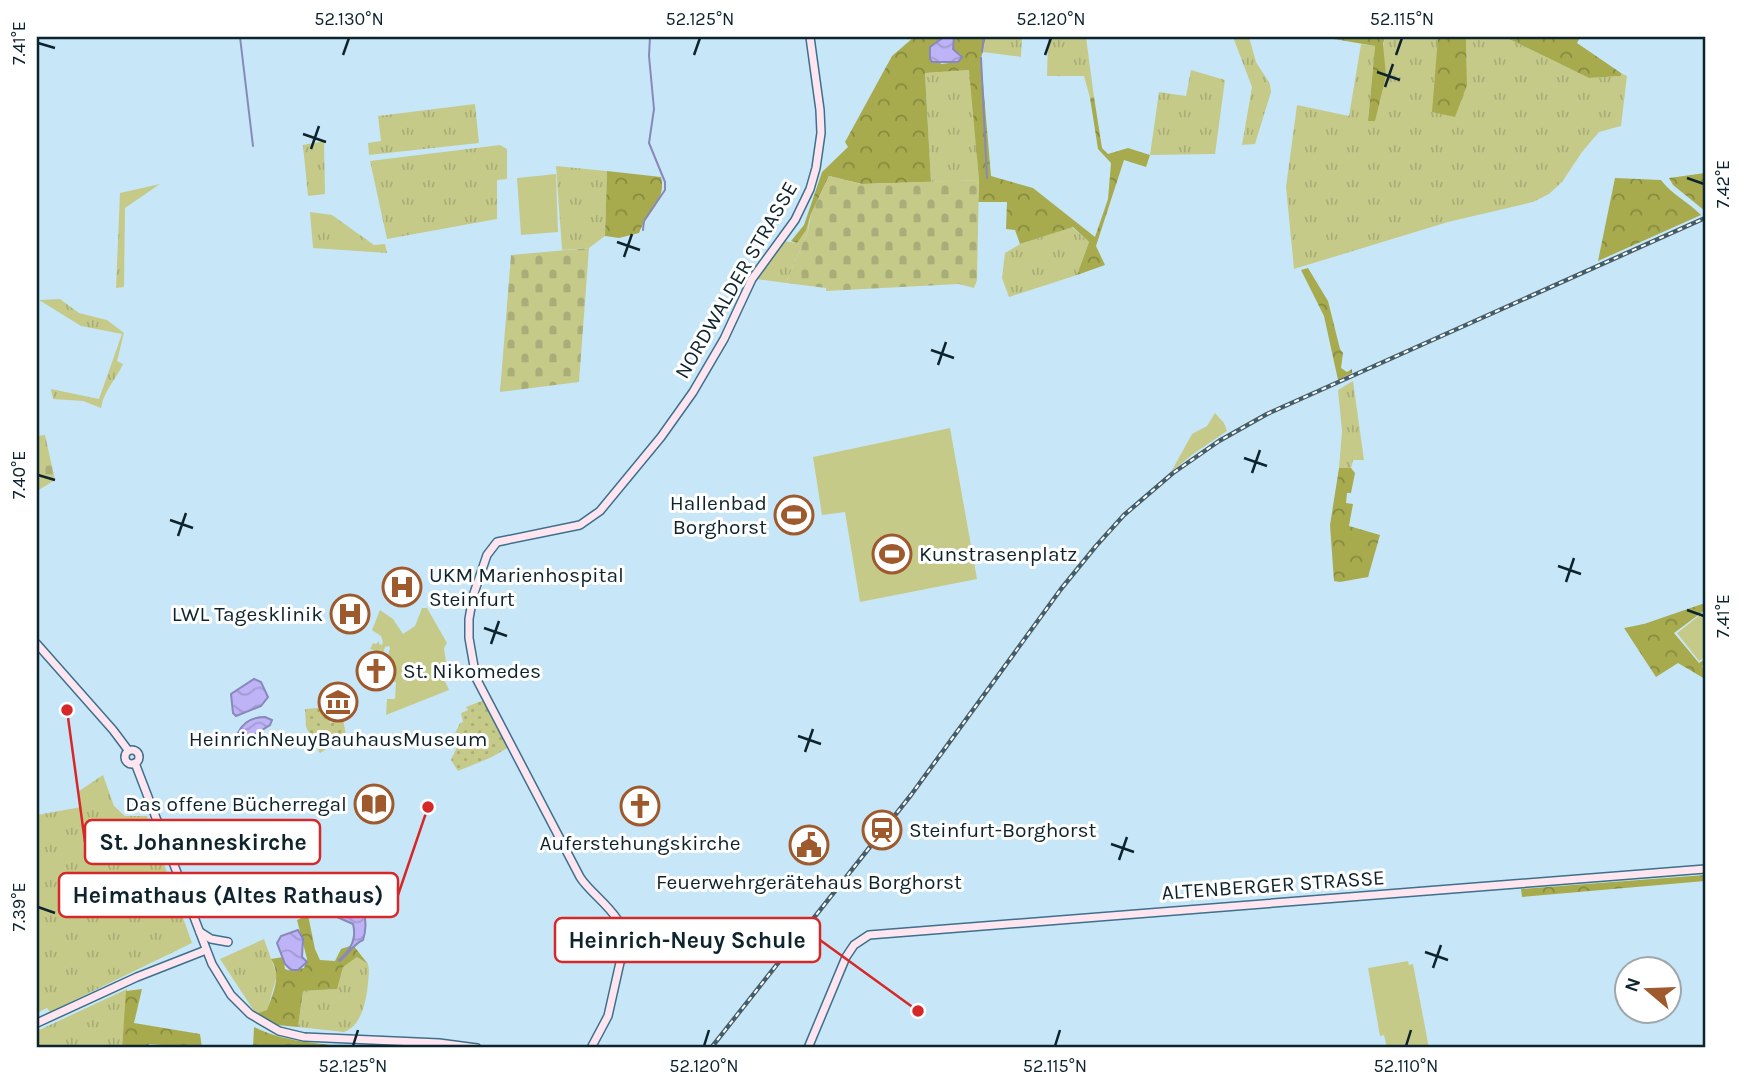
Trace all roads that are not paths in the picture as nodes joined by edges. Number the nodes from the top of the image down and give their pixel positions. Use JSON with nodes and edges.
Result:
{"nodes":[{"id":1,"x":810,"y":37,"type":"edge"},
{"id":2,"x":37,"y":645,"type":"edge"},
{"id":3,"x":1705,"y":869,"type":"edge"},
{"id":4,"x":198,"y":930,"type":"junction"},
{"id":5,"x":228,"y":942,"type":"dead end"},
{"id":6,"x":206,"y":950,"type":"junction"},
{"id":7,"x":188,"y":958,"type":"junction"},
{"id":8,"x":212,"y":964,"type":"junction"},
{"id":9,"x":37,"y":1023,"type":"edge"},
{"id":10,"x":593,"y":1046,"type":"edge"},
{"id":11,"x":477,"y":1048,"type":"edge"},
{"id":12,"x":808,"y":1048,"type":"edge"}],
"edges":[{"from":1,"to":10,"type":"main road","name":"NORDWALDER STRASSE"},
{"from":2,"to":4,"type":"main road"},
{"from":3,"to":12,"type":"main road","name":"ALTENBERGER STRASSE"},
{"from":4,"to":5,"type":"main road"},
{"from":4,"to":6,"type":"main road"},
{"from":6,"to":7,"type":"main road"},
{"from":6,"to":8,"type":"main road"},
{"from":7,"to":8,"type":"main road"},
{"from":7,"to":9,"type":"main road"},
{"from":8,"to":11,"type":"main road"}]}
